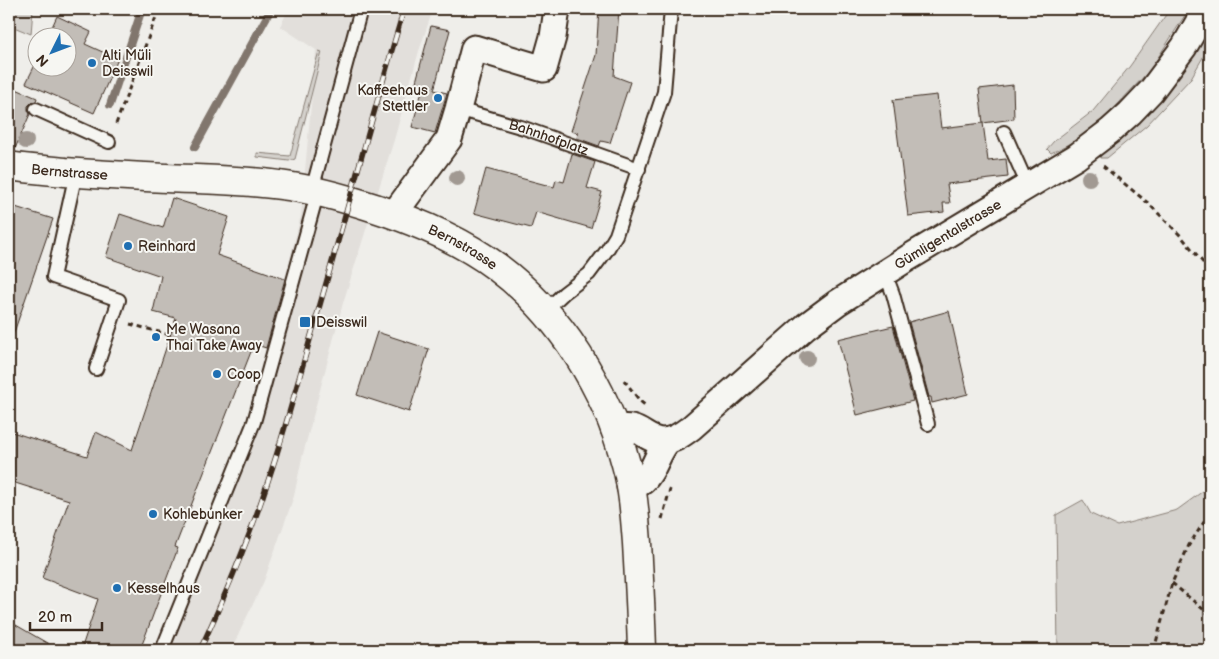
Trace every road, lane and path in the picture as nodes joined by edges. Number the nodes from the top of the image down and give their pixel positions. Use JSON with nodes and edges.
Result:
{"nodes":[{"id":1,"x":159,"y":9,"type":"edge"},
{"id":2,"x":361,"y":9,"type":"edge"},
{"id":3,"x":557,"y":9,"type":"edge"},
{"id":4,"x":672,"y":9,"type":"edge"},
{"id":5,"x":1206,"y":9,"type":"edge"},
{"id":6,"x":36,"y":109,"type":"dead end"},
{"id":7,"x":458,"y":109,"type":"junction"},
{"id":8,"x":1004,"y":132,"type":"dead end"},
{"id":9,"x":109,"y":142,"type":"joint"},
{"id":10,"x":1087,"y":149,"type":"junction"},
{"id":11,"x":9,"y":166,"type":"edge"},
{"id":12,"x":639,"y":169,"type":"junction"},
{"id":13,"x":76,"y":173,"type":"junction"},
{"id":14,"x":1028,"y":186,"type":"junction"},
{"id":15,"x":315,"y":191,"type":"junction"},
{"id":16,"x":394,"y":214,"type":"junction"},
{"id":17,"x":1210,"y":271,"type":"edge"},
{"id":18,"x":885,"y":272,"type":"junction"},
{"id":19,"x":544,"y":312,"type":"junction"},
{"id":20,"x":112,"y":319,"type":"junction"},
{"id":21,"x":170,"y":335,"type":"dead end"},
{"id":22,"x":96,"y":369,"type":"dead end"},
{"id":23,"x":622,"y":376,"type":"dead end"},
{"id":24,"x":647,"y":406,"type":"dead end"},
{"id":25,"x":928,"y":424,"type":"dead end"},
{"id":26,"x":614,"y":429,"type":"junction"},
{"id":27,"x":669,"y":440,"type":"junction"},
{"id":28,"x":630,"y":487,"type":"junction"},
{"id":29,"x":1210,"y":513,"type":"edge"},
{"id":30,"x":1172,"y":583,"type":"junction"},
{"id":31,"x":1210,"y":615,"type":"edge"},
{"id":32,"x":162,"y":650,"type":"edge"},
{"id":33,"x":642,"y":650,"type":"edge"},
{"id":34,"x":1154,"y":650,"type":"edge"}],
"edges":[{"from":1,"to":9,"type":"path"},
{"from":2,"to":15,"type":"lane"},
{"from":3,"to":7,"type":"street"},
{"from":4,"to":12,"type":"lane"},
{"from":5,"to":10,"type":"street","name":"Gümligentalstrasse"},
{"from":6,"to":9,"type":"lane"},
{"from":7,"to":12,"type":"lane","name":"Bahnhofplatz"},
{"from":7,"to":16,"type":"street"},
{"from":8,"to":14,"type":"lane"},
{"from":10,"to":14,"type":"street","name":"Gümligentalstrasse"},
{"from":10,"to":17,"type":"path"},
{"from":11,"to":13,"type":"main road","name":"Bernstrasse"},
{"from":12,"to":19,"type":"lane"},
{"from":13,"to":15,"type":"main road","name":"Bernstrasse"},
{"from":13,"to":20,"type":"lane"},
{"from":14,"to":18,"type":"street","name":"Gümligentalstrasse"},
{"from":15,"to":16,"type":"main road","name":"Bernstrasse"},
{"from":15,"to":32,"type":"lane"},
{"from":16,"to":19,"type":"main road","name":"Bernstrasse"},
{"from":18,"to":25,"type":"lane"},
{"from":18,"to":27,"type":"street","name":"Gümligentalstrasse"},
{"from":19,"to":26,"type":"main road","name":"Bernstrasse"},
{"from":20,"to":21,"type":"path"},
{"from":20,"to":22,"type":"lane"},
{"from":23,"to":24,"type":"path"},
{"from":26,"to":27,"type":"street"},
{"from":26,"to":28,"type":"main road","name":"Bernstrasse"},
{"from":27,"to":28,"type":"street"},
{"from":28,"to":33,"type":"main road","name":"Bernstrasse"},
{"from":29,"to":30,"type":"path"},
{"from":30,"to":31,"type":"path"},
{"from":30,"to":34,"type":"path"}]}
